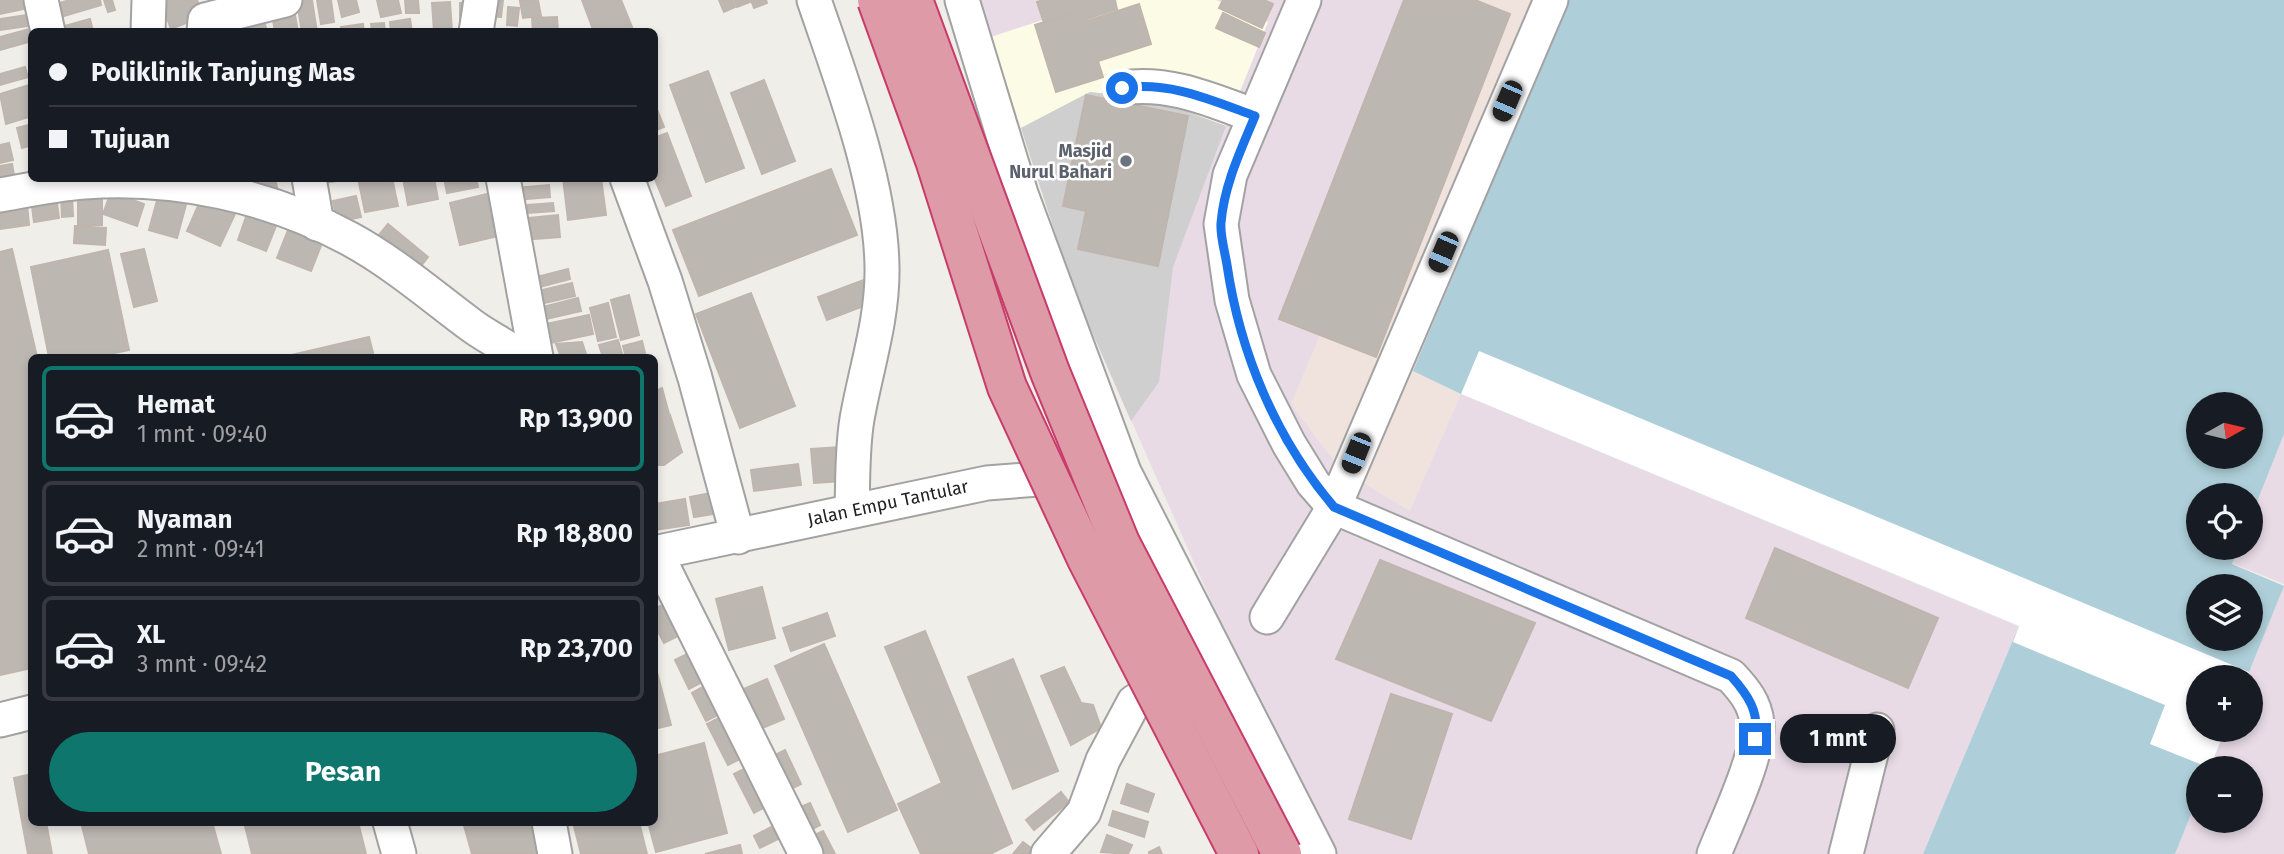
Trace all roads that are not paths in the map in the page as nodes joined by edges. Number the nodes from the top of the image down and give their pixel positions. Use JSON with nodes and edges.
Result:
{"nodes":[{"id":1,"x":41,"y":0,"type":"edge"},
{"id":2,"x":149,"y":0,"type":"edge"},
{"id":3,"x":481,"y":0,"type":"edge"},
{"id":4,"x":814,"y":0,"type":"edge"},
{"id":5,"x":877,"y":0,"type":"edge"},
{"id":6,"x":913,"y":0,"type":"edge"},
{"id":7,"x":961,"y":0,"type":"edge"},
{"id":8,"x":1304,"y":0,"type":"edge"},
{"id":9,"x":1550,"y":0,"type":"edge"},
{"id":10,"x":270,"y":10,"type":"edge"},
{"id":11,"x":47,"y":28,"type":"edge"},
{"id":12,"x":148,"y":28,"type":"edge"},
{"id":13,"x":204,"y":28,"type":"edge"},
{"id":14,"x":477,"y":28,"type":"edge"},
{"id":15,"x":1122,"y":88,"type":"dead end"},
{"id":16,"x":1255,"y":116,"type":"junction"},
{"id":17,"x":72,"y":182,"type":"edge"},
{"id":18,"x":163,"y":182,"type":"edge"},
{"id":19,"x":310,"y":182,"type":"edge"},
{"id":20,"x":504,"y":182,"type":"edge"},
{"id":21,"x":628,"y":182,"type":"edge"},
{"id":22,"x":248,"y":189,"type":"edge"},
{"id":23,"x":0,"y":195,"type":"edge"},
{"id":24,"x":317,"y":224,"type":"junction"},
{"id":25,"x":515,"y":354,"type":"edge"},
{"id":26,"x":535,"y":354,"type":"edge"},
{"id":27,"x":1124,"y":472,"type":"junction"},
{"id":28,"x":1334,"y":507,"type":"junction"},
{"id":29,"x":852,"y":509,"type":"junction"},
{"id":30,"x":738,"y":537,"type":"junction"},
{"id":31,"x":658,"y":552,"type":"edge"},
{"id":32,"x":658,"y":559,"type":"edge"},
{"id":33,"x":1267,"y":617,"type":"dead end"},
{"id":34,"x":1216,"y":649,"type":"junction"},
{"id":35,"x":28,"y":713,"type":"edge"},
{"id":36,"x":0,"y":720,"type":"edge"},
{"id":37,"x":1877,"y":730,"type":"dead end"},
{"id":38,"x":1084,"y":812,"type":"junction"},
{"id":39,"x":391,"y":826,"type":"edge"},
{"id":40,"x":550,"y":826,"type":"edge"},
{"id":41,"x":399,"y":854,"type":"edge"},
{"id":42,"x":555,"y":854,"type":"edge"},
{"id":43,"x":806,"y":854,"type":"edge"},
{"id":44,"x":1048,"y":854,"type":"edge"},
{"id":45,"x":1082,"y":854,"type":"edge"},
{"id":46,"x":1239,"y":854,"type":"edge"},
{"id":47,"x":1282,"y":854,"type":"edge"},
{"id":48,"x":1319,"y":854,"type":"edge"},
{"id":49,"x":1714,"y":854,"type":"edge"},
{"id":50,"x":1846,"y":854,"type":"edge"}],
"edges":[{"from":1,"to":11,"type":"street"},
{"from":2,"to":12,"type":"street"},
{"from":3,"to":14,"type":"street"},
{"from":4,"to":29,"type":"street"},
{"from":5,"to":46,"type":"highway","bridge":true},
{"from":6,"to":47,"type":"highway","bridge":true},
{"from":7,"to":27,"type":"street"},
{"from":8,"to":16,"type":"street"},
{"from":9,"to":28,"type":"street"},
{"from":10,"to":13,"type":"street"},
{"from":15,"to":16,"type":"street"},
{"from":16,"to":28,"type":"street"},
{"from":17,"to":23,"type":"street"},
{"from":18,"to":22,"type":"street"},
{"from":19,"to":24,"type":"street"},
{"from":20,"to":26,"type":"street"},
{"from":21,"to":30,"type":"street"},
{"from":22,"to":24,"type":"street"},
{"from":24,"to":25,"type":"street"},
{"from":27,"to":29,"type":"street","name":"Jalan Empu Tantular"},
{"from":27,"to":34,"type":"street"},
{"from":28,"to":33,"type":"street"},
{"from":28,"to":49,"type":"street"},
{"from":29,"to":30,"type":"street","name":"Jalan Empu Tantular"},
{"from":30,"to":31,"type":"street","name":"Jalan Empu Tantular"},
{"from":32,"to":43,"type":"street"},
{"from":34,"to":38,"type":"street"},
{"from":34,"to":48,"type":"street"},
{"from":35,"to":36,"type":"street"},
{"from":37,"to":50,"type":"street"},
{"from":38,"to":44,"type":"street"},
{"from":38,"to":45,"type":"street"},
{"from":39,"to":41,"type":"street"},
{"from":40,"to":42,"type":"street"}]}
